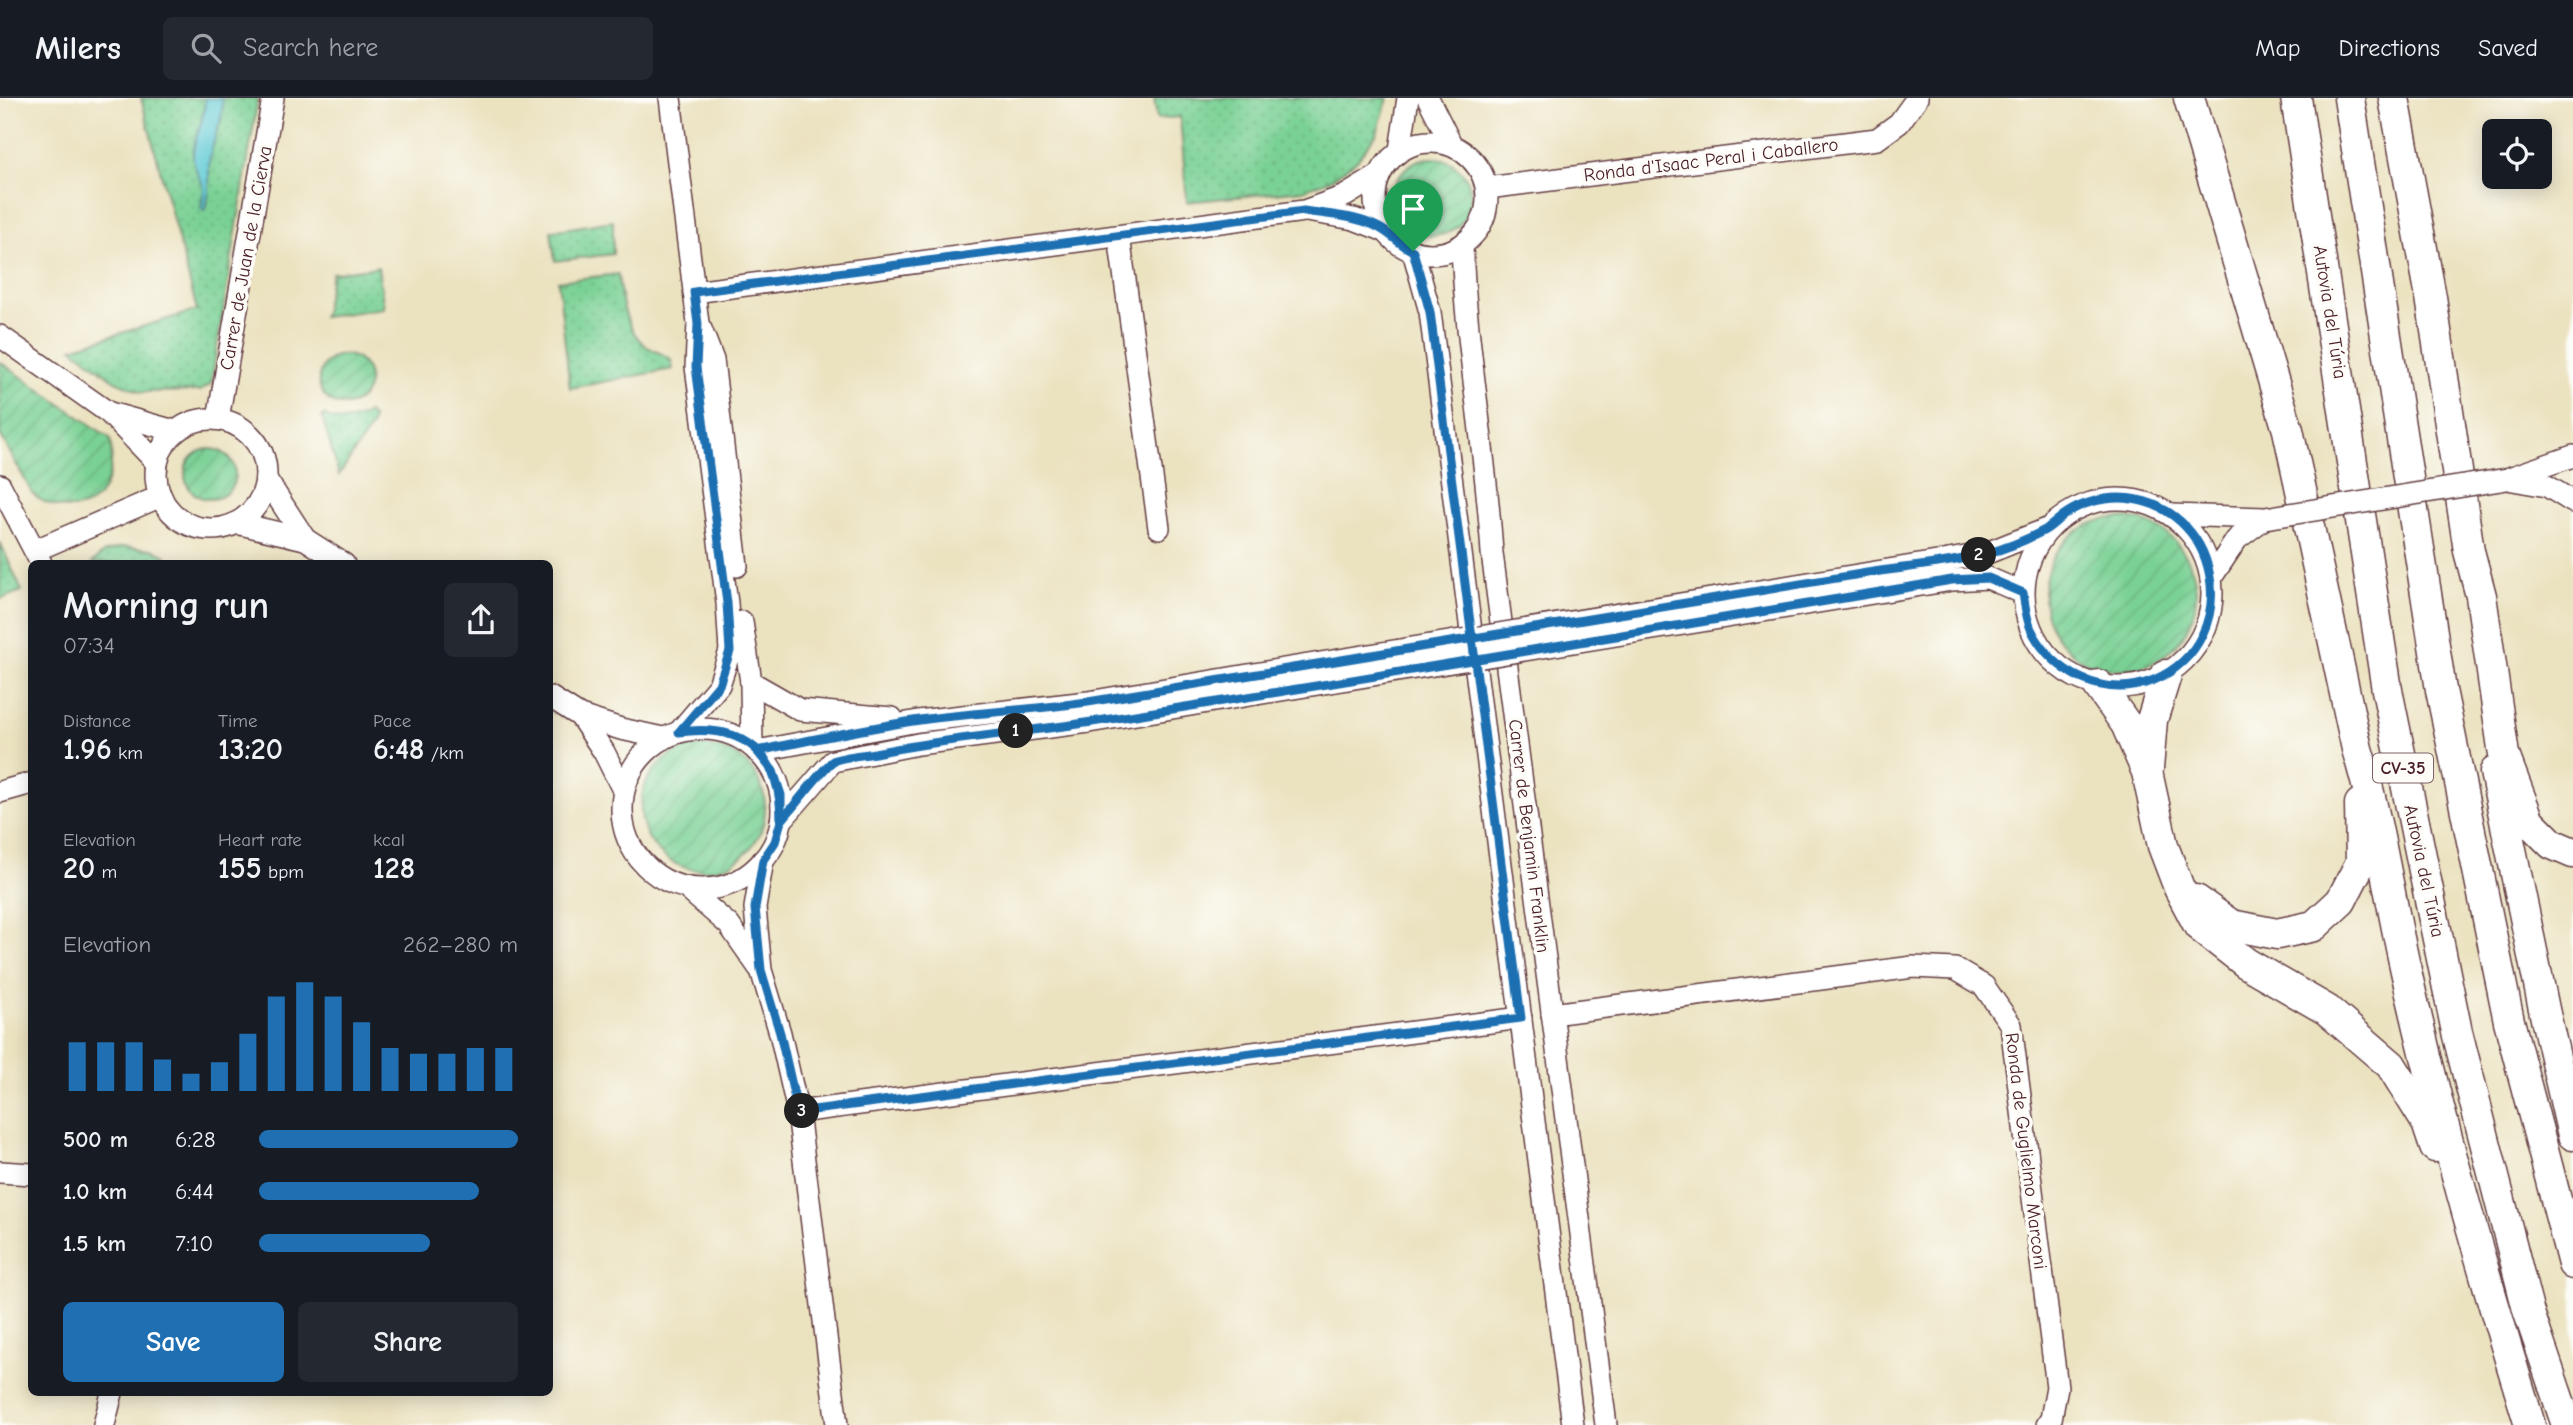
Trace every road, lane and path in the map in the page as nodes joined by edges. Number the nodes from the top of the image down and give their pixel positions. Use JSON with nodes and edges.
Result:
{"nodes":[{"id":1,"x":273,"y":98,"type":"edge"},
{"id":2,"x":670,"y":98,"type":"edge"},
{"id":3,"x":1408,"y":98,"type":"edge"},
{"id":4,"x":1428,"y":98,"type":"edge"},
{"id":5,"x":1917,"y":98,"type":"edge"},
{"id":6,"x":2189,"y":98,"type":"edge"},
{"id":7,"x":2296,"y":98,"type":"edge"},
{"id":8,"x":2348,"y":98,"type":"edge"},
{"id":9,"x":2394,"y":98,"type":"edge"},
{"id":10,"x":1451,"y":144,"type":"junction"},
{"id":11,"x":1400,"y":150,"type":"junction"},
{"id":12,"x":1378,"y":176,"type":"junction"},
{"id":13,"x":1487,"y":188,"type":"junction"},
{"id":14,"x":1304,"y":211,"type":"junction"},
{"id":15,"x":1385,"y":231,"type":"junction"},
{"id":16,"x":1119,"y":236,"type":"junction"},
{"id":17,"x":1462,"y":246,"type":"junction"},
{"id":18,"x":1413,"y":251,"type":"junction"},
{"id":19,"x":694,"y":292,"type":"junction"},
{"id":20,"x":698,"y":324,"type":"junction"},
{"id":21,"x":0,"y":336,"type":"edge"},
{"id":22,"x":109,"y":413,"type":"junction"},
{"id":23,"x":218,"y":419,"type":"junction"},
{"id":24,"x":176,"y":431,"type":"junction"},
{"id":25,"x":2573,"y":456,"type":"edge"},
{"id":26,"x":157,"y":463,"type":"junction"},
{"id":27,"x":266,"y":479,"type":"junction"},
{"id":28,"x":2507,"y":479,"type":"junction"},
{"id":29,"x":0,"y":485,"type":"edge"},
{"id":30,"x":160,"y":496,"type":"junction"},
{"id":31,"x":2573,"y":502,"type":"edge"},
{"id":32,"x":2171,"y":515,"type":"junction"},
{"id":33,"x":2265,"y":518,"type":"junction"},
{"id":34,"x":236,"y":523,"type":"junction"},
{"id":35,"x":1159,"y":528,"type":"dead end"},
{"id":36,"x":2047,"y":529,"type":"junction"},
{"id":37,"x":305,"y":539,"type":"junction"},
{"id":38,"x":2469,"y":551,"type":"junction"},
{"id":39,"x":39,"y":557,"type":"edge"},
{"id":40,"x":338,"y":560,"type":"edge"},
{"id":41,"x":1951,"y":570,"type":"junction"},
{"id":42,"x":2211,"y":578,"type":"junction"},
{"id":43,"x":2023,"y":593,"type":"junction"},
{"id":44,"x":2166,"y":675,"type":"junction"},
{"id":45,"x":751,"y":682,"type":"junction"},
{"id":46,"x":1255,"y":684,"type":"junction"},
{"id":47,"x":2098,"y":685,"type":"junction"},
{"id":48,"x":553,"y":699,"type":"edge"},
{"id":49,"x":580,"y":716,"type":"junction"},
{"id":50,"x":918,"y":721,"type":"junction"},
{"id":51,"x":671,"y":735,"type":"junction"},
{"id":52,"x":754,"y":748,"type":"junction"},
{"id":53,"x":2357,"y":748,"type":"junction"},
{"id":54,"x":2147,"y":772,"type":"junction"},
{"id":55,"x":28,"y":784,"type":"edge"},
{"id":56,"x":623,"y":790,"type":"junction"},
{"id":57,"x":0,"y":792,"type":"edge"},
{"id":58,"x":781,"y":821,"type":"junction"},
{"id":59,"x":2573,"y":853,"type":"edge"},
{"id":60,"x":763,"y":860,"type":"junction"},
{"id":61,"x":685,"y":887,"type":"junction"},
{"id":62,"x":2179,"y":888,"type":"junction"},
{"id":63,"x":761,"y":970,"type":"junction"},
{"id":64,"x":1552,"y":1014,"type":"junction"},
{"id":65,"x":1521,"y":1018,"type":"junction"},
{"id":66,"x":798,"y":1112,"type":"junction"},
{"id":67,"x":2573,"y":1135,"type":"edge"},
{"id":68,"x":0,"y":1172,"type":"edge"},
{"id":69,"x":28,"y":1174,"type":"edge"},
{"id":70,"x":2473,"y":1238,"type":"junction"},
{"id":71,"x":2573,"y":1264,"type":"edge"},
{"id":72,"x":111,"y":1396,"type":"edge"},
{"id":73,"x":104,"y":1425,"type":"edge"},
{"id":74,"x":837,"y":1425,"type":"edge"},
{"id":75,"x":1573,"y":1425,"type":"edge"},
{"id":76,"x":1606,"y":1425,"type":"edge"},
{"id":77,"x":2047,"y":1425,"type":"edge"},
{"id":78,"x":2529,"y":1425,"type":"edge"},
{"id":79,"x":2567,"y":1425,"type":"edge"}],
"edges":[{"from":1,"to":23,"type":"street","name":"Carrer de Juan de la Cierva"},
{"from":2,"to":19,"type":"street"},
{"from":3,"to":11,"type":"street"},
{"from":4,"to":10,"type":"street"},
{"from":5,"to":13,"type":"street","name":"Ronda d'Isaac Peral i Caballero"},
{"from":6,"to":53,"type":"highway"},
{"from":7,"to":79,"type":"highway","name":"Autovia del Túria","number":"CV-35"},
{"from":8,"to":71,"type":"highway","number":"CV-35"},
{"from":9,"to":38,"type":"highway"},
{"from":10,"to":11,"type":"street"},
{"from":10,"to":13,"type":"street"},
{"from":11,"to":12,"type":"street"},
{"from":12,"to":14,"type":"street"},
{"from":12,"to":15,"type":"street"},
{"from":13,"to":17,"type":"street"},
{"from":14,"to":15,"type":"street"},
{"from":14,"to":16,"type":"street"},
{"from":15,"to":18,"type":"street"},
{"from":16,"to":19,"type":"street"},
{"from":16,"to":35,"type":"street"},
{"from":17,"to":18,"type":"street"},
{"from":17,"to":64,"type":"street","name":"Carrer de Benjamin Franklin"},
{"from":18,"to":65,"type":"street","name":"Carrer de Benjamin Franklin"},
{"from":19,"to":20,"type":"street"},
{"from":20,"to":45,"type":"street"},
{"from":20,"to":51,"type":"street"},
{"from":21,"to":22,"type":"street"},
{"from":22,"to":24,"type":"street"},
{"from":22,"to":26,"type":"street"},
{"from":23,"to":24,"type":"street"},
{"from":23,"to":27,"type":"street"},
{"from":24,"to":26,"type":"street"},
{"from":25,"to":28,"type":"street"},
{"from":26,"to":30,"type":"street"},
{"from":27,"to":34,"type":"street"},
{"from":27,"to":37,"type":"street"},
{"from":28,"to":31,"type":"street"},
{"from":28,"to":33,"type":"street","bridge":true},
{"from":29,"to":39,"type":"street"},
{"from":30,"to":34,"type":"street"},
{"from":30,"to":39,"type":"street"},
{"from":32,"to":33,"type":"street"},
{"from":32,"to":36,"type":"street"},
{"from":32,"to":42,"type":"street"},
{"from":33,"to":42,"type":"street"},
{"from":34,"to":37,"type":"street"},
{"from":36,"to":41,"type":"street"},
{"from":36,"to":43,"type":"street"},
{"from":37,"to":40,"type":"street"},
{"from":38,"to":59,"type":"highway"},
{"from":38,"to":67,"type":"highway"},
{"from":41,"to":43,"type":"street"},
{"from":41,"to":46,"type":"street","bridge":true},
{"from":42,"to":44,"type":"street"},
{"from":43,"to":47,"type":"street"},
{"from":44,"to":47,"type":"street"},
{"from":44,"to":54,"type":"highway"},
{"from":45,"to":50,"type":"street"},
{"from":45,"to":52,"type":"street"},
{"from":46,"to":50,"type":"street"},
{"from":46,"to":58,"type":"street"},
{"from":47,"to":54,"type":"highway"},
{"from":48,"to":49,"type":"street"},
{"from":49,"to":51,"type":"street"},
{"from":49,"to":56,"type":"street"},
{"from":50,"to":52,"type":"street"},
{"from":51,"to":52,"type":"street"},
{"from":51,"to":56,"type":"street"},
{"from":52,"to":58,"type":"street"},
{"from":53,"to":62,"type":"highway"},
{"from":53,"to":70,"type":"highway"},
{"from":54,"to":62,"type":"highway"},
{"from":55,"to":57,"type":"street"},
{"from":56,"to":61,"type":"street"},
{"from":58,"to":60,"type":"street"},
{"from":60,"to":61,"type":"street"},
{"from":60,"to":63,"type":"street"},
{"from":61,"to":63,"type":"street"},
{"from":62,"to":70,"type":"highway"},
{"from":63,"to":66,"type":"street"},
{"from":64,"to":76,"type":"street","name":"Carrer de Benjamin Franklin"},
{"from":64,"to":77,"type":"street","name":"Ronda de Guglielmo Marconi"},
{"from":65,"to":66,"type":"street"},
{"from":65,"to":75,"type":"street","name":"Carrer de Benjamin Franklin"},
{"from":66,"to":74,"type":"street"},
{"from":68,"to":69,"type":"street"},
{"from":70,"to":78,"type":"highway"},
{"from":72,"to":73,"type":"street"}]}
